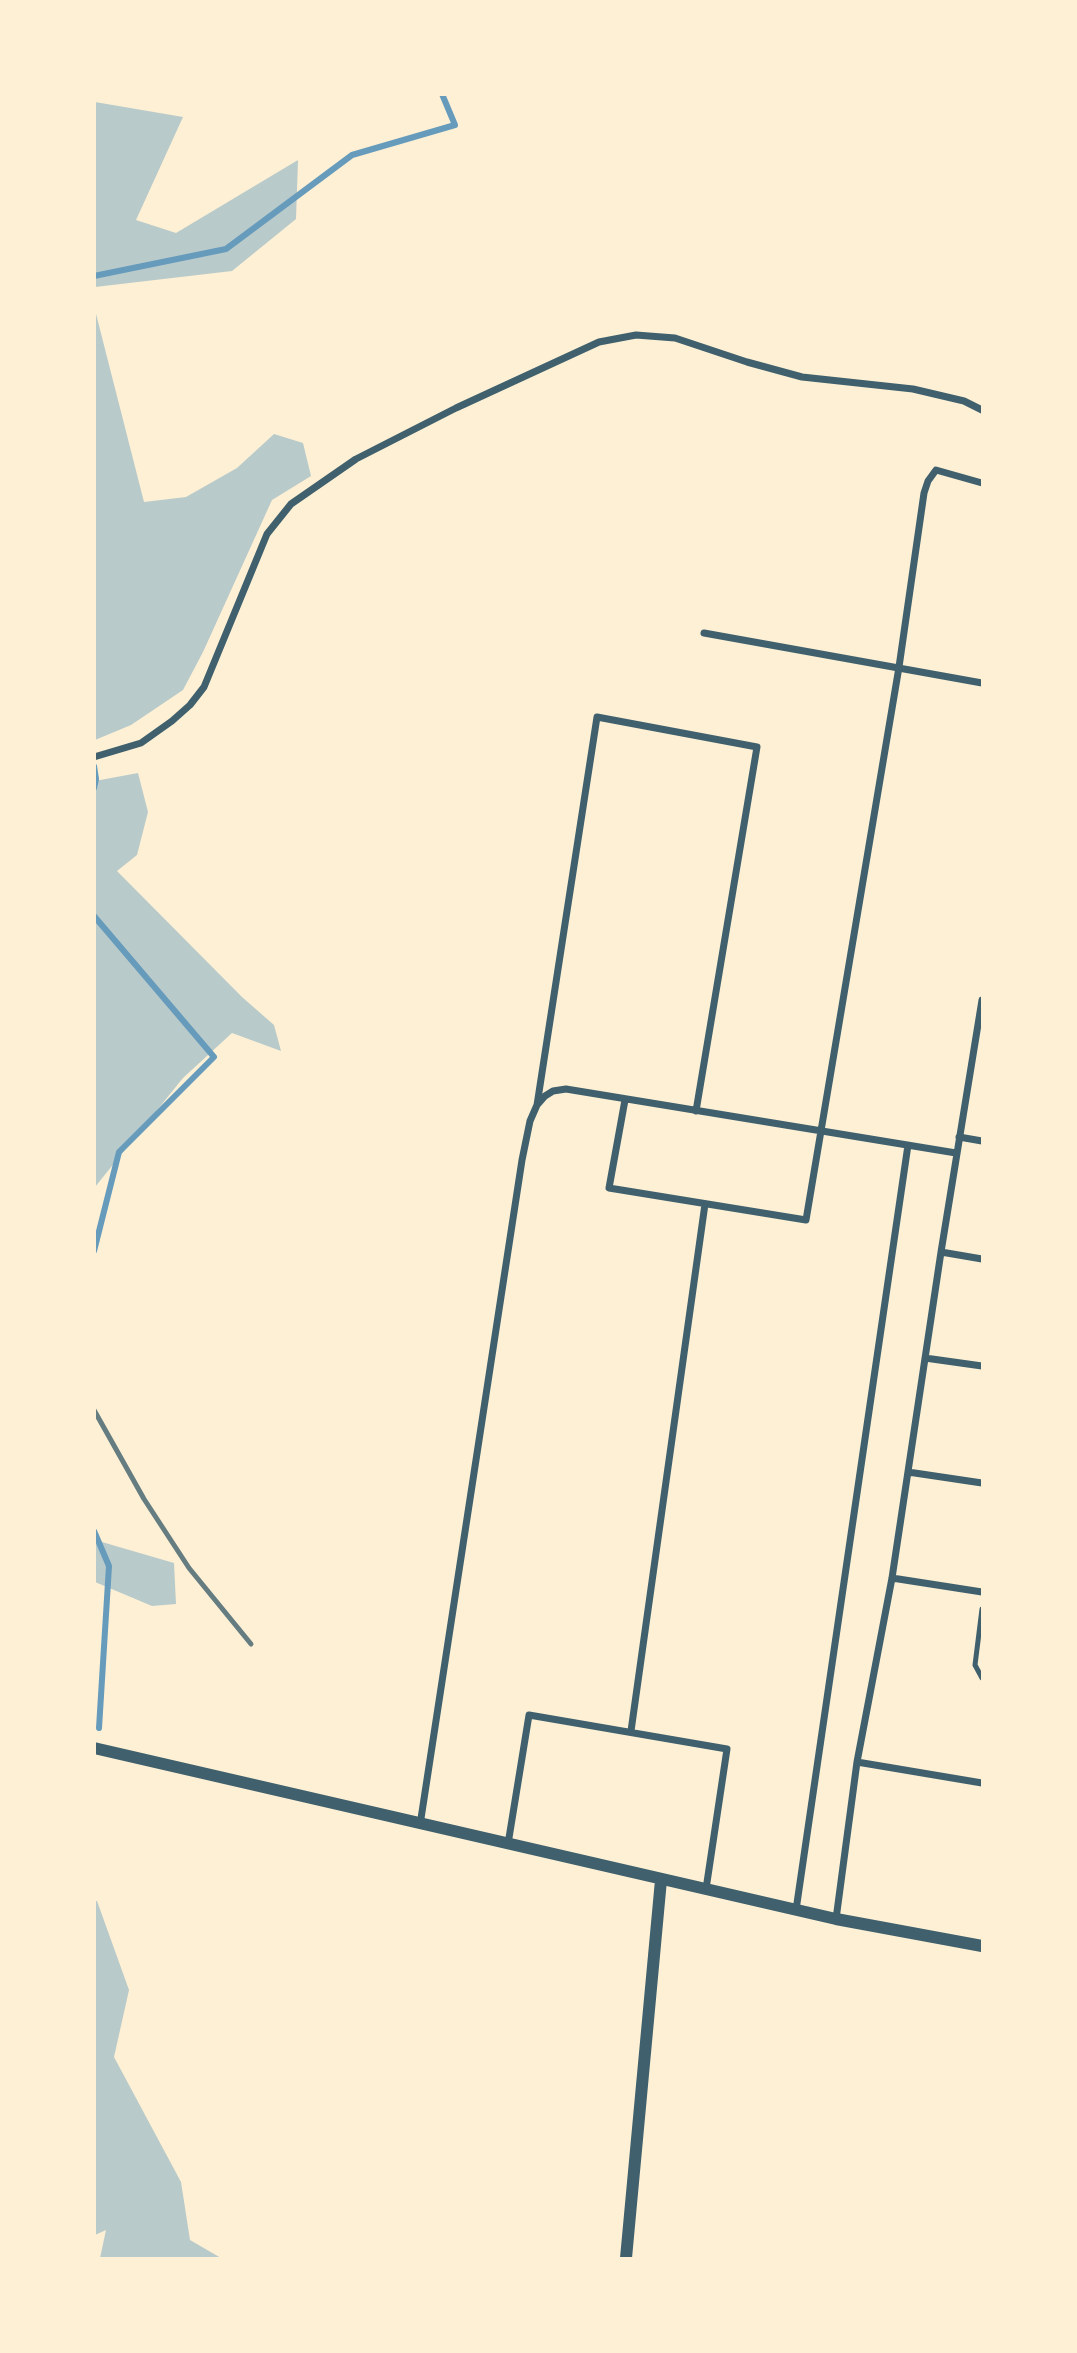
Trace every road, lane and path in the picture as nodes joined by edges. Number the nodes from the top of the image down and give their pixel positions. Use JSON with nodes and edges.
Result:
{"nodes":[{"id":1,"x":982,"y":410,"type":"edge"},
{"id":2,"x":982,"y":483,"type":"edge"},
{"id":3,"x":704,"y":633,"type":"dead end"},
{"id":4,"x":898,"y":667,"type":"junction"},
{"id":5,"x":982,"y":683,"type":"edge"},
{"id":6,"x":94,"y":757,"type":"edge"},
{"id":7,"x":982,"y":1000,"type":"edge"},
{"id":8,"x":625,"y":1100,"type":"junction"},
{"id":9,"x":537,"y":1105,"type":"junction"},
{"id":10,"x":696,"y":1111,"type":"junction"},
{"id":11,"x":820,"y":1131,"type":"junction"},
{"id":12,"x":959,"y":1137,"type":"junction"},
{"id":13,"x":982,"y":1141,"type":"edge"},
{"id":14,"x":908,"y":1145,"type":"junction"},
{"id":15,"x":956,"y":1153,"type":"junction"},
{"id":16,"x":705,"y":1204,"type":"junction"},
{"id":17,"x":941,"y":1252,"type":"junction"},
{"id":18,"x":982,"y":1259,"type":"edge"},
{"id":19,"x":925,"y":1358,"type":"junction"},
{"id":20,"x":982,"y":1366,"type":"edge"},
{"id":21,"x":908,"y":1472,"type":"junction"},
{"id":22,"x":982,"y":1483,"type":"edge"},
{"id":23,"x":892,"y":1578,"type":"junction"},
{"id":24,"x":982,"y":1592,"type":"edge"},
{"id":25,"x":982,"y":1609,"type":"edge"},
{"id":26,"x":982,"y":1678,"type":"edge"},
{"id":27,"x":631,"y":1731,"type":"junction"},
{"id":28,"x":94,"y":1748,"type":"edge"},
{"id":29,"x":857,"y":1762,"type":"junction"},
{"id":30,"x":982,"y":1783,"type":"edge"},
{"id":31,"x":420,"y":1825,"type":"junction"},
{"id":32,"x":508,"y":1844,"type":"junction"},
{"id":33,"x":661,"y":1880,"type":"junction"},
{"id":34,"x":706,"y":1889,"type":"junction"},
{"id":35,"x":796,"y":1910,"type":"junction"},
{"id":36,"x":836,"y":1919,"type":"junction"},
{"id":37,"x":982,"y":1946,"type":"edge"},
{"id":38,"x":626,"y":2259,"type":"edge"}],
"edges":[{"from":1,"to":6,"type":"street"},
{"from":2,"to":4,"type":"street"},
{"from":3,"to":4,"type":"street"},
{"from":4,"to":5,"type":"street"},
{"from":4,"to":11,"type":"street"},
{"from":7,"to":12,"type":"street"},
{"from":8,"to":9,"type":"street"},
{"from":8,"to":10,"type":"street"},
{"from":8,"to":16,"type":"street"},
{"from":9,"to":10,"type":"street"},
{"from":9,"to":31,"type":"street"},
{"from":10,"to":11,"type":"street"},
{"from":11,"to":14,"type":"street"},
{"from":11,"to":16,"type":"street"},
{"from":12,"to":13,"type":"street"},
{"from":12,"to":15,"type":"street"},
{"from":14,"to":15,"type":"street"},
{"from":14,"to":35,"type":"street"},
{"from":15,"to":17,"type":"street"},
{"from":16,"to":27,"type":"street"},
{"from":17,"to":18,"type":"street"},
{"from":17,"to":19,"type":"street"},
{"from":19,"to":20,"type":"street"},
{"from":19,"to":21,"type":"street"},
{"from":21,"to":22,"type":"street"},
{"from":21,"to":23,"type":"street"},
{"from":23,"to":24,"type":"street"},
{"from":23,"to":29,"type":"street"},
{"from":25,"to":26,"type":"lane"},
{"from":27,"to":32,"type":"street"},
{"from":27,"to":34,"type":"street"},
{"from":28,"to":31,"type":"street"},
{"from":29,"to":30,"type":"street"},
{"from":29,"to":36,"type":"street"},
{"from":31,"to":32,"type":"street"},
{"from":32,"to":33,"type":"street"},
{"from":33,"to":34,"type":"street"},
{"from":33,"to":38,"type":"street"},
{"from":34,"to":35,"type":"street"},
{"from":35,"to":36,"type":"street"},
{"from":36,"to":37,"type":"street"}]}
